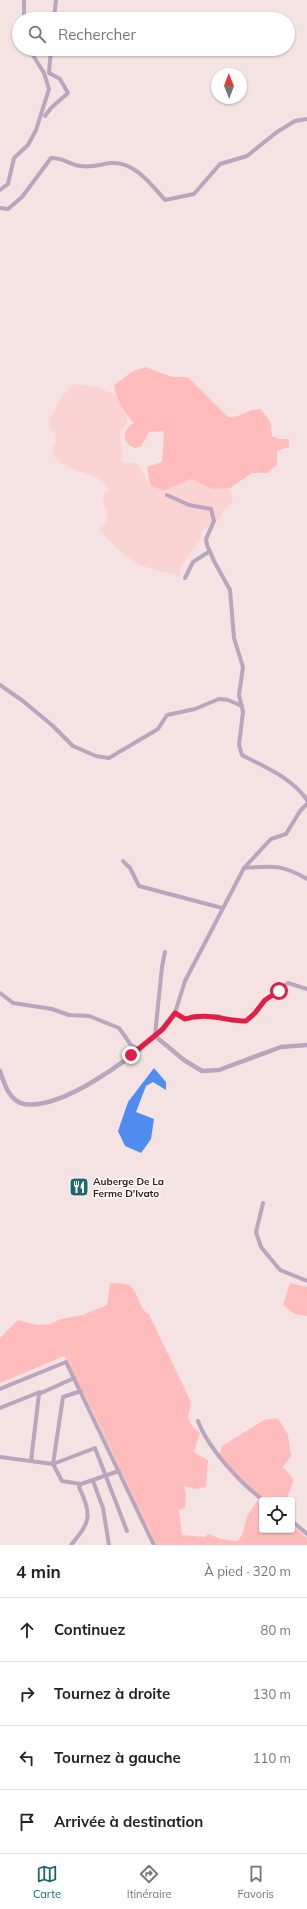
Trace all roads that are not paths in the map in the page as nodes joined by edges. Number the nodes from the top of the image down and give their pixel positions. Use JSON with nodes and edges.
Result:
{"nodes":[{"id":1,"x":24,"y":0,"type":"edge"},
{"id":2,"x":56,"y":0,"type":"edge"},
{"id":3,"x":24,"y":12,"type":"edge"},
{"id":4,"x":55,"y":12,"type":"edge"},
{"id":5,"x":34,"y":56,"type":"edge"},
{"id":6,"x":50,"y":56,"type":"edge"},
{"id":7,"x":46,"y":73,"type":"junction"},
{"id":8,"x":45,"y":116,"type":"dead end"},
{"id":9,"x":307,"y":119,"type":"edge"},
{"id":10,"x":0,"y":190,"type":"edge"},
{"id":11,"x":0,"y":208,"type":"edge"},
{"id":12,"x":167,"y":495,"type":"dead end"},
{"id":13,"x":210,"y":551,"type":"junction"},
{"id":14,"x":185,"y":578,"type":"dead end"},
{"id":15,"x":0,"y":685,"type":"edge"},
{"id":16,"x":242,"y":706,"type":"junction"},
{"id":17,"x":307,"y":800,"type":"edge"},
{"id":18,"x":307,"y":804,"type":"edge"},
{"id":19,"x":122,"y":861,"type":"dead end"},
{"id":20,"x":244,"y":868,"type":"junction"},
{"id":21,"x":307,"y":879,"type":"edge"},
{"id":22,"x":222,"y":908,"type":"junction"},
{"id":23,"x":165,"y":952,"type":"dead end"},
{"id":24,"x":307,"y":989,"type":"edge"},
{"id":25,"x":0,"y":994,"type":"edge"},
{"id":26,"x":175,"y":1013,"type":"junction"},
{"id":27,"x":155,"y":1036,"type":"junction"},
{"id":28,"x":307,"y":1045,"type":"edge"},
{"id":29,"x":140,"y":1050,"type":"junction"},
{"id":30,"x":0,"y":1071,"type":"edge"},
{"id":31,"x":263,"y":1203,"type":"dead end"},
{"id":32,"x":307,"y":1281,"type":"edge"},
{"id":33,"x":74,"y":1378,"type":"junction"},
{"id":34,"x":0,"y":1389,"type":"edge"},
{"id":35,"x":40,"y":1392,"type":"junction"},
{"id":36,"x":81,"y":1392,"type":"junction"},
{"id":37,"x":0,"y":1408,"type":"edge"},
{"id":38,"x":198,"y":1421,"type":"dead end"},
{"id":39,"x":0,"y":1457,"type":"edge"},
{"id":40,"x":31,"y":1461,"type":"junction"},
{"id":41,"x":53,"y":1464,"type":"junction"},
{"id":42,"x":118,"y":1471,"type":"junction"},
{"id":43,"x":105,"y":1475,"type":"junction"},
{"id":44,"x":93,"y":1481,"type":"junction"},
{"id":45,"x":81,"y":1484,"type":"junction"},
{"id":46,"x":260,"y":1497,"type":"edge"},
{"id":47,"x":295,"y":1524,"type":"edge"},
{"id":48,"x":127,"y":1531,"type":"dead end"},
{"id":49,"x":307,"y":1534,"type":"edge"},
{"id":50,"x":71,"y":1545,"type":"edge"},
{"id":51,"x":109,"y":1545,"type":"edge"},
{"id":52,"x":154,"y":1545,"type":"edge"}],
"edges":[{"from":1,"to":3,"type":"street"},
{"from":2,"to":4,"type":"street"},
{"from":5,"to":7,"type":"street"},
{"from":6,"to":7,"type":"street"},
{"from":7,"to":8,"type":"street"},
{"from":7,"to":10,"type":"street"},
{"from":9,"to":11,"type":"street"},
{"from":12,"to":13,"type":"street"},
{"from":13,"to":14,"type":"street"},
{"from":13,"to":16,"type":"street"},
{"from":15,"to":16,"type":"street"},
{"from":16,"to":17,"type":"street"},
{"from":18,"to":20,"type":"street"},
{"from":19,"to":22,"type":"street"},
{"from":20,"to":21,"type":"street"},
{"from":20,"to":22,"type":"street"},
{"from":22,"to":26,"type":"street"},
{"from":23,"to":27,"type":"street"},
{"from":24,"to":26,"type":"street"},
{"from":25,"to":29,"type":"street"},
{"from":26,"to":27,"type":"street"},
{"from":27,"to":28,"type":"street"},
{"from":27,"to":29,"type":"street"},
{"from":29,"to":30,"type":"street"},
{"from":31,"to":32,"type":"street"},
{"from":33,"to":34,"type":"street"},
{"from":33,"to":35,"type":"street"},
{"from":33,"to":36,"type":"street"},
{"from":35,"to":37,"type":"street"},
{"from":35,"to":40,"type":"street"},
{"from":36,"to":41,"type":"street"},
{"from":36,"to":42,"type":"street"},
{"from":38,"to":46,"type":"street"},
{"from":39,"to":40,"type":"street"},
{"from":40,"to":41,"type":"street"},
{"from":41,"to":43,"type":"street"},
{"from":41,"to":45,"type":"street"},
{"from":42,"to":43,"type":"street"},
{"from":42,"to":52,"type":"street"},
{"from":43,"to":44,"type":"street"},
{"from":43,"to":48,"type":"street"},
{"from":44,"to":45,"type":"street"},
{"from":44,"to":51,"type":"street"},
{"from":45,"to":50,"type":"street"},
{"from":47,"to":49,"type":"street"}]}
